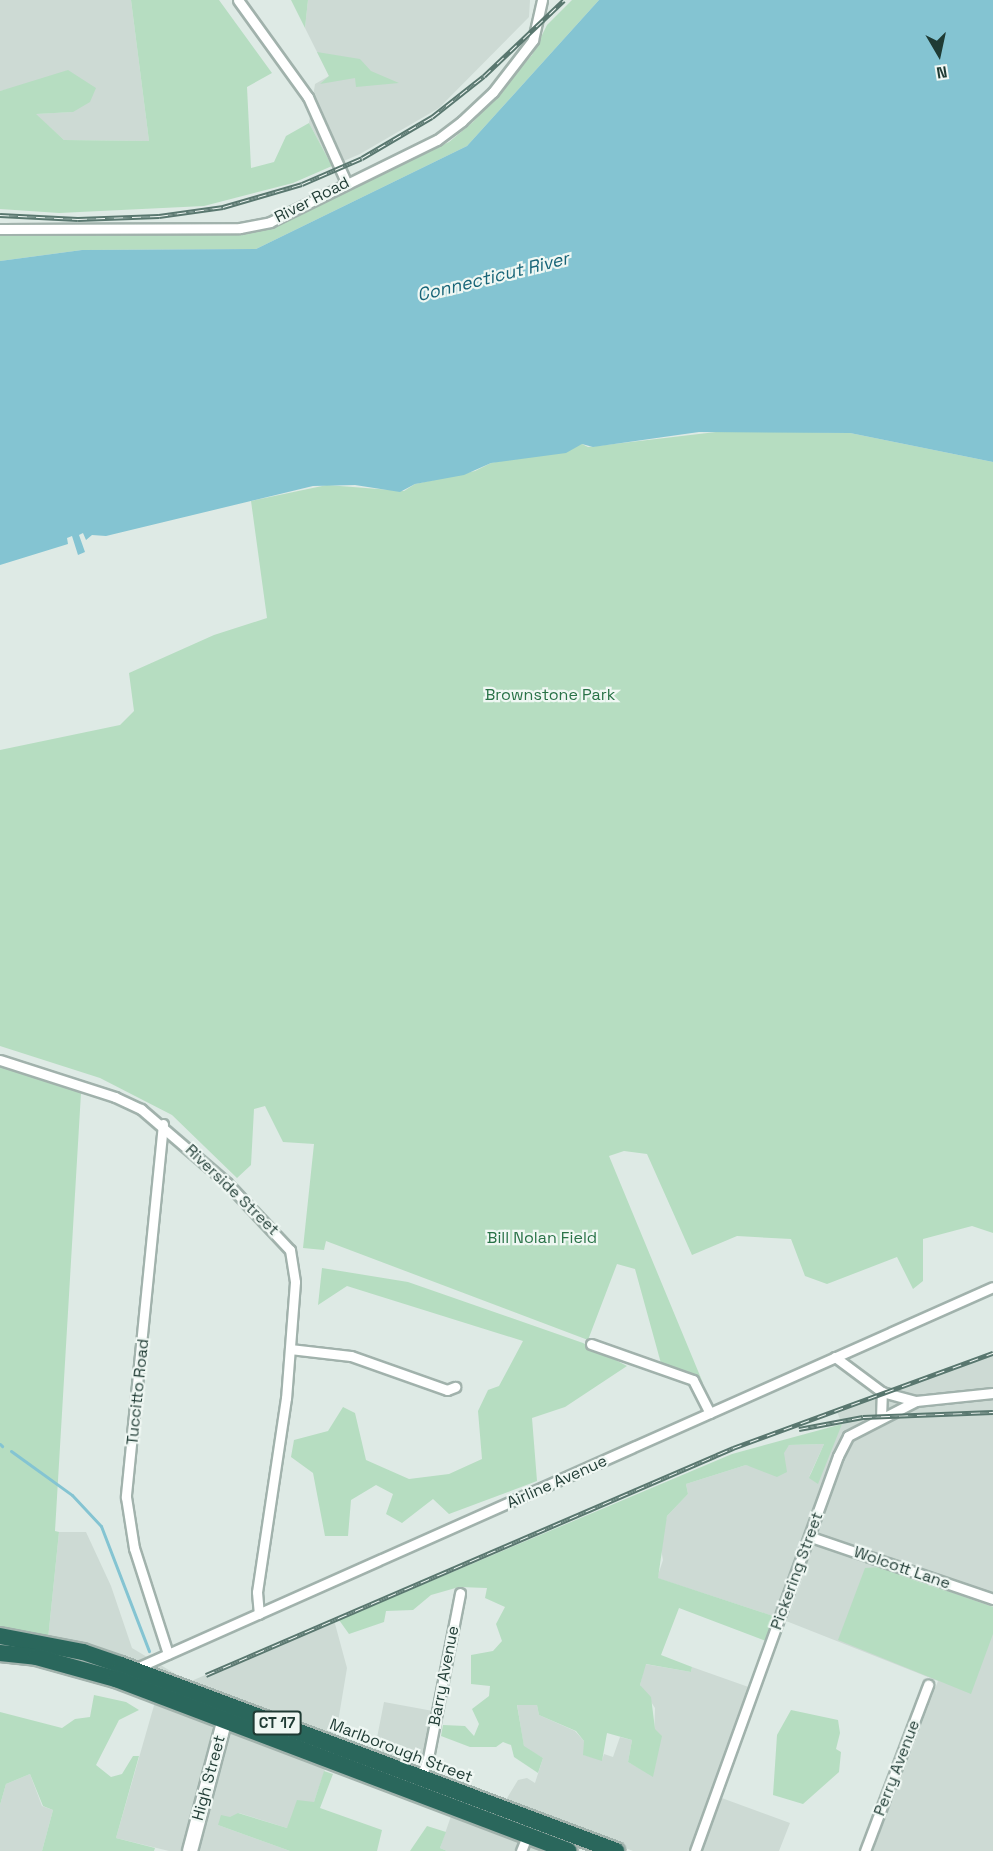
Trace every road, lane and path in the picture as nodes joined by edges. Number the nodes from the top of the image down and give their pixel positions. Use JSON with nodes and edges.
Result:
{"nodes":[{"id":1,"x":238,"y":0,"type":"edge"},
{"id":2,"x":542,"y":0,"type":"edge"},
{"id":3,"x":346,"y":182,"type":"junction"},
{"id":4,"x":0,"y":229,"type":"edge"},
{"id":5,"x":0,"y":1060,"type":"edge"},
{"id":6,"x":163,"y":1124,"type":"junction"},
{"id":7,"x":993,"y":1287,"type":"edge"},
{"id":8,"x":591,"y":1344,"type":"dead end"},
{"id":9,"x":290,"y":1349,"type":"junction"},
{"id":10,"x":835,"y":1357,"type":"junction"},
{"id":11,"x":455,"y":1387,"type":"dead end"},
{"id":12,"x":882,"y":1392,"type":"junction"},
{"id":13,"x":993,"y":1393,"type":"edge"},
{"id":14,"x":916,"y":1401,"type":"junction"},
{"id":15,"x":710,"y":1413,"type":"junction"},
{"id":16,"x":881,"y":1418,"type":"junction"},
{"id":17,"x":811,"y":1537,"type":"junction"},
{"id":18,"x":460,"y":1593,"type":"dead end"},
{"id":19,"x":993,"y":1599,"type":"edge"},
{"id":20,"x":259,"y":1614,"type":"junction"},
{"id":21,"x":0,"y":1636,"type":"edge"},
{"id":22,"x":0,"y":1653,"type":"edge"},
{"id":23,"x":168,"y":1654,"type":"junction"},
{"id":24,"x":130,"y":1676,"type":"junction"},
{"id":25,"x":928,"y":1685,"type":"dead end"},
{"id":26,"x":227,"y":1713,"type":"junction"},
{"id":27,"x":417,"y":1785,"type":"junction"},
{"id":28,"x":527,"y":1835,"type":"edge"},
{"id":29,"x":190,"y":1851,"type":"edge"},
{"id":30,"x":568,"y":1851,"type":"edge"},
{"id":31,"x":616,"y":1851,"type":"edge"},
{"id":32,"x":695,"y":1851,"type":"edge"},
{"id":33,"x":865,"y":1851,"type":"edge"}],
"edges":[{"from":1,"to":3,"type":"street"},
{"from":2,"to":3,"type":"street","name":"River Road"},
{"from":3,"to":4,"type":"street","name":"River Road"},
{"from":5,"to":6,"type":"street","name":"Riverside Street"},
{"from":6,"to":9,"type":"street","name":"Riverside Street"},
{"from":6,"to":23,"type":"street","name":"Tuccitto Road"},
{"from":7,"to":10,"type":"street","name":"Airline Avenue"},
{"from":8,"to":15,"type":"street"},
{"from":9,"to":11,"type":"street"},
{"from":9,"to":20,"type":"street","name":"Riverside Street"},
{"from":10,"to":12,"type":"street"},
{"from":10,"to":15,"type":"street","name":"Airline Avenue"},
{"from":12,"to":14,"type":"street"},
{"from":12,"to":16,"type":"street"},
{"from":13,"to":14,"type":"street","name":"Pickering Street"},
{"from":14,"to":16,"type":"street","name":"Pickering Street"},
{"from":15,"to":20,"type":"street","name":"Airline Avenue"},
{"from":16,"to":17,"type":"street","name":"Pickering Street"},
{"from":17,"to":19,"type":"street","name":"Wolcott Lane"},
{"from":17,"to":32,"type":"street","name":"Pickering Street"},
{"from":18,"to":27,"type":"street","name":"Barry Avenue"},
{"from":20,"to":23,"type":"street","name":"Airline Avenue"},
{"from":21,"to":24,"type":"highway","name":"Marlborough Street","number":"CT 17"},
{"from":22,"to":24,"type":"highway","name":"Marlborough Street","number":"CT 17"},
{"from":23,"to":24,"type":"street","name":"Airline Avenue"},
{"from":24,"to":26,"type":"highway","name":"Marlborough Street","number":"CT 17"},
{"from":25,"to":33,"type":"street","name":"Perry Avenue"},
{"from":26,"to":27,"type":"highway","name":"Marlborough Street","number":"CT 17"},
{"from":26,"to":29,"type":"street","name":"High Street"},
{"from":27,"to":28,"type":"highway","name":"Marlborough Street","number":"CT 17"},
{"from":28,"to":30,"type":"highway","name":"Marlborough Street","number":"CT 17"},
{"from":28,"to":31,"type":"highway","name":"Marlborough Street","number":"CT 17"}]}
